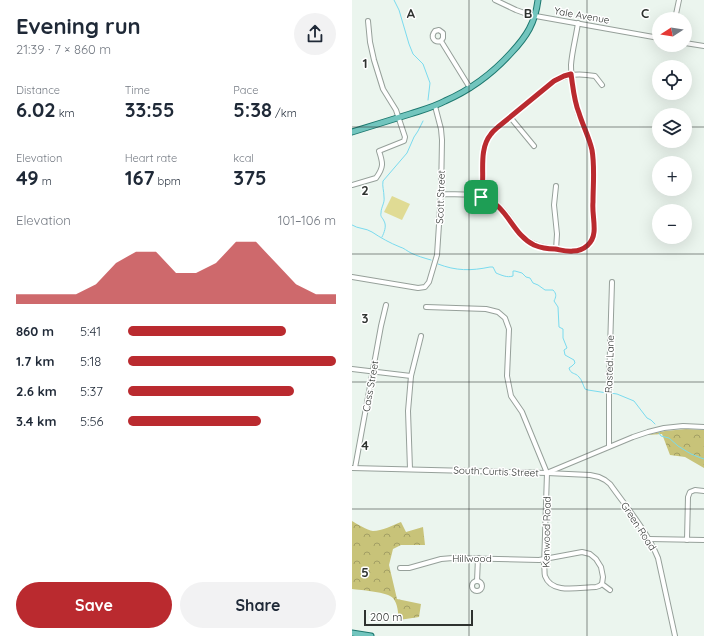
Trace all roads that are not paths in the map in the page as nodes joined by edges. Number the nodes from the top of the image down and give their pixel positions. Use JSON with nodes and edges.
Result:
{"nodes":[{"id":1,"x":495,"y":0,"type":"edge"},
{"id":2,"x":538,"y":0,"type":"edge"},
{"id":3,"x":679,"y":0,"type":"edge"},
{"id":4,"x":676,"y":12,"type":"edge"},
{"id":5,"x":535,"y":16,"type":"junction"},
{"id":6,"x":368,"y":21,"type":"dead end"},
{"id":7,"x":578,"y":23,"type":"junction"},
{"id":8,"x":652,"y":37,"type":"edge"},
{"id":9,"x":441,"y":41,"type":"dead end"},
{"id":10,"x":692,"y":44,"type":"edge"},
{"id":11,"x":704,"y":46,"type":"edge"},
{"id":12,"x":571,"y":74,"type":"junction"},
{"id":13,"x":602,"y":85,"type":"dead end"},
{"id":14,"x":470,"y":88,"type":"junction"},
{"id":15,"x":435,"y":106,"type":"junction"},
{"id":16,"x":510,"y":117,"type":"junction"},
{"id":17,"x":399,"y":118,"type":"junction"},
{"id":18,"x":352,"y":132,"type":"edge"},
{"id":19,"x":534,"y":146,"type":"dead end"},
{"id":20,"x":352,"y":185,"type":"edge"},
{"id":21,"x":556,"y":186,"type":"dead end"},
{"id":22,"x":441,"y":194,"type":"junction"},
{"id":23,"x":481,"y":197,"type":"junction"},
{"id":24,"x":556,"y":250,"type":"junction"},
{"id":25,"x":352,"y":277,"type":"edge"},
{"id":26,"x":612,"y":282,"type":"dead end"},
{"id":27,"x":386,"y":305,"type":"dead end"},
{"id":28,"x":426,"y":307,"type":"dead end"},
{"id":29,"x":421,"y":336,"type":"dead end"},
{"id":30,"x":352,"y":369,"type":"edge"},
{"id":31,"x":372,"y":372,"type":"junction"},
{"id":32,"x":411,"y":376,"type":"junction"},
{"id":33,"x":704,"y":426,"type":"edge"},
{"id":34,"x":609,"y":446,"type":"junction"},
{"id":35,"x":353,"y":468,"type":"edge"},
{"id":36,"x":410,"y":469,"type":"junction"},
{"id":37,"x":547,"y":472,"type":"junction"},
{"id":38,"x":704,"y":491,"type":"edge"},
{"id":39,"x":649,"y":539,"type":"junction"},
{"id":40,"x":688,"y":540,"type":"junction"},
{"id":41,"x":704,"y":540,"type":"edge"},
{"id":42,"x":478,"y":558,"type":"junction"},
{"id":43,"x":545,"y":558,"type":"junction"},
{"id":44,"x":400,"y":568,"type":"dead end"},
{"id":45,"x":477,"y":581,"type":"dead end"},
{"id":46,"x":602,"y":584,"type":"junction"},
{"id":47,"x":610,"y":590,"type":"dead end"},
{"id":48,"x":352,"y":633,"type":"edge"},
{"id":49,"x":371,"y":636,"type":"edge"},
{"id":50,"x":675,"y":636,"type":"edge"}],
"edges":[{"from":1,"to":5,"type":"street","name":"Yale Avenue"},
{"from":2,"to":5,"type":"main road"},
{"from":3,"to":4,"type":"street"},
{"from":5,"to":7,"type":"street","name":"Yale Avenue"},
{"from":5,"to":14,"type":"main road"},
{"from":6,"to":17,"type":"street"},
{"from":7,"to":8,"type":"street","name":"Yale Avenue"},
{"from":7,"to":12,"type":"street"},
{"from":9,"to":14,"type":"street"},
{"from":10,"to":11,"type":"street"},
{"from":12,"to":13,"type":"street"},
{"from":12,"to":16,"type":"street"},
{"from":12,"to":24,"type":"street"},
{"from":14,"to":15,"type":"main road"},
{"from":15,"to":17,"type":"main road"},
{"from":15,"to":22,"type":"street","name":"Scott Street"},
{"from":16,"to":19,"type":"street"},
{"from":16,"to":23,"type":"street"},
{"from":17,"to":18,"type":"main road"},
{"from":17,"to":20,"type":"street"},
{"from":21,"to":24,"type":"street"},
{"from":22,"to":23,"type":"street"},
{"from":22,"to":25,"type":"street","name":"Scott Street"},
{"from":23,"to":24,"type":"street"},
{"from":26,"to":34,"type":"street","name":"Rasted Lane"},
{"from":27,"to":31,"type":"street","name":"Cass Street"},
{"from":28,"to":37,"type":"street"},
{"from":29,"to":32,"type":"street"},
{"from":30,"to":31,"type":"street"},
{"from":31,"to":32,"type":"street"},
{"from":31,"to":35,"type":"street","name":"Cass Street"},
{"from":32,"to":36,"type":"street"},
{"from":33,"to":34,"type":"street","name":"South Curtis Street"},
{"from":34,"to":37,"type":"street","name":"South Curtis Street"},
{"from":35,"to":36,"type":"street","name":"South Curtis Street"},
{"from":36,"to":37,"type":"street","name":"South Curtis Street"},
{"from":37,"to":39,"type":"street","name":"Green Road"},
{"from":37,"to":43,"type":"street","name":"Kenwood Road"},
{"from":38,"to":40,"type":"street"},
{"from":39,"to":40,"type":"street"},
{"from":39,"to":50,"type":"street","name":"Green Road"},
{"from":40,"to":41,"type":"street"},
{"from":42,"to":43,"type":"street","name":"Hillwood"},
{"from":42,"to":44,"type":"street","name":"Hillwood"},
{"from":42,"to":45,"type":"street"},
{"from":43,"to":46,"type":"street","name":"Hillwood"},
{"from":43,"to":46,"type":"street","name":"Kenwood Road"},
{"from":46,"to":47,"type":"street"},
{"from":48,"to":49,"type":"main road"}]}
